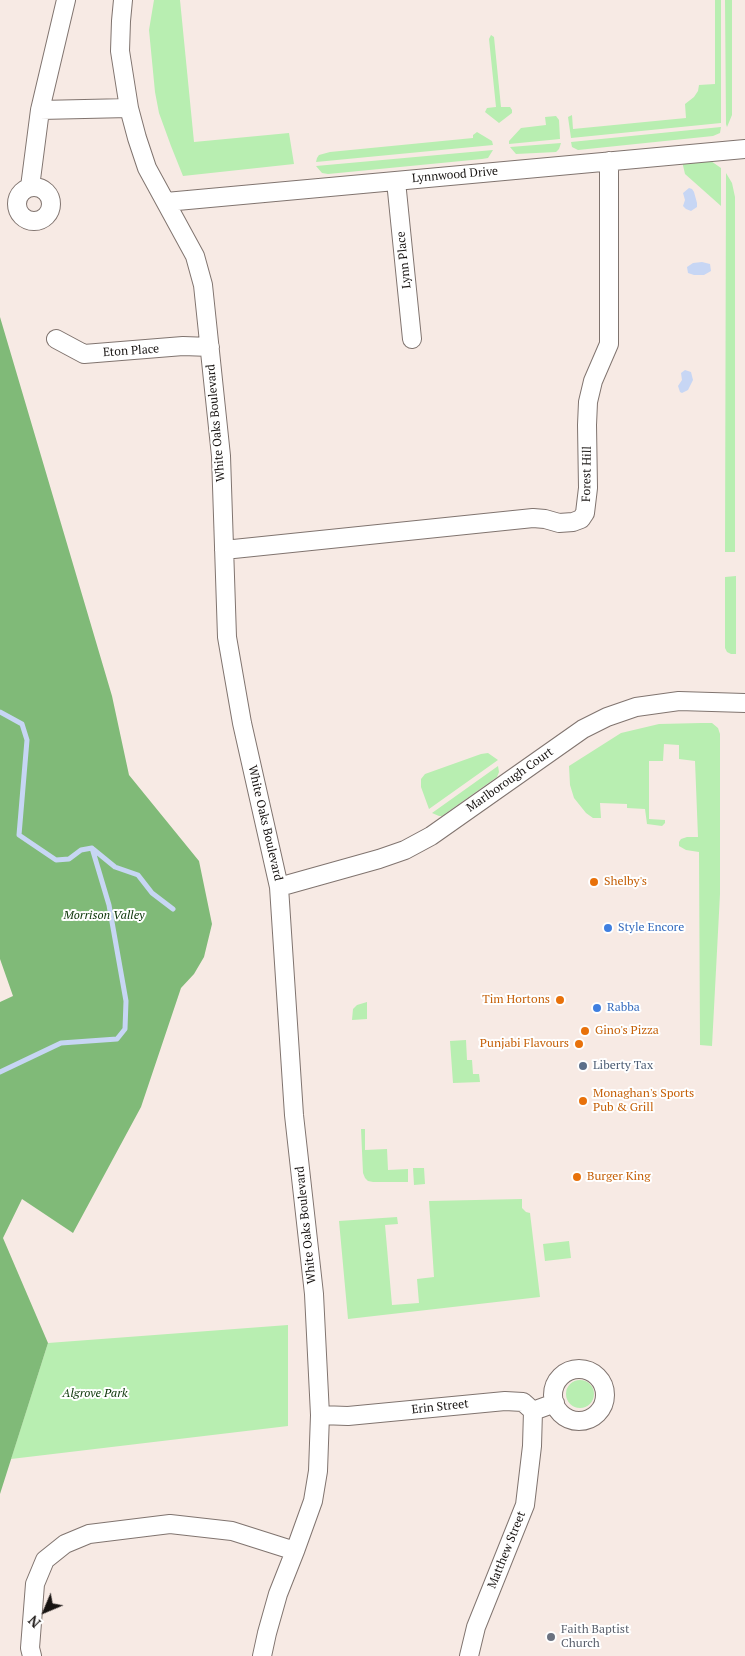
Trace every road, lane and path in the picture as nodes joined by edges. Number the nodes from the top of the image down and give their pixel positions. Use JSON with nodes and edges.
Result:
{"nodes":[{"id":1,"x":66,"y":0,"type":"edge"},
{"id":2,"x":124,"y":0,"type":"edge"},
{"id":3,"x":129,"y":108,"type":"junction"},
{"id":4,"x":40,"y":110,"type":"junction"},
{"id":5,"x":745,"y":149,"type":"edge"},
{"id":6,"x":610,"y":161,"type":"junction"},
{"id":7,"x":396,"y":181,"type":"junction"},
{"id":8,"x":30,"y":187,"type":"dead end"},
{"id":9,"x":166,"y":202,"type":"junction"},
{"id":10,"x":56,"y":339,"type":"dead end"},
{"id":11,"x":412,"y":339,"type":"dead end"},
{"id":12,"x":210,"y":347,"type":"junction"},
{"id":13,"x":224,"y":550,"type":"junction"},
{"id":14,"x":745,"y":703,"type":"edge"},
{"id":15,"x":280,"y":887,"type":"junction"},
{"id":16,"x":554,"y":1404,"type":"dead end"},
{"id":17,"x":533,"y":1412,"type":"junction"},
{"id":18,"x":320,"y":1415,"type":"junction"},
{"id":19,"x":296,"y":1551,"type":"junction"},
{"id":20,"x":32,"y":1656,"type":"edge"},
{"id":21,"x":262,"y":1656,"type":"edge"},
{"id":22,"x":469,"y":1656,"type":"edge"}],
"edges":[{"from":1,"to":4,"type":"street"},
{"from":2,"to":3,"type":"street","name":"White Oaks Boulevard"},
{"from":3,"to":4,"type":"street"},
{"from":3,"to":9,"type":"street","name":"White Oaks Boulevard"},
{"from":4,"to":8,"type":"street"},
{"from":5,"to":6,"type":"street","name":"Lynnwood Drive"},
{"from":6,"to":7,"type":"street","name":"Lynnwood Drive"},
{"from":6,"to":13,"type":"street","name":"Forest Hill"},
{"from":7,"to":9,"type":"street","name":"Lynnwood Drive"},
{"from":7,"to":11,"type":"street","name":"Lynn Place"},
{"from":9,"to":12,"type":"street","name":"White Oaks Boulevard"},
{"from":10,"to":12,"type":"street","name":"Eton Place"},
{"from":12,"to":13,"type":"street","name":"White Oaks Boulevard"},
{"from":13,"to":15,"type":"street","name":"White Oaks Boulevard"},
{"from":14,"to":15,"type":"street","name":"Marlborough Court"},
{"from":15,"to":18,"type":"street","name":"White Oaks Boulevard"},
{"from":16,"to":17,"type":"street"},
{"from":17,"to":18,"type":"street","name":"Erin Street"},
{"from":17,"to":22,"type":"street","name":"Matthew Street"},
{"from":18,"to":19,"type":"street","name":"White Oaks Boulevard"},
{"from":19,"to":20,"type":"street"},
{"from":19,"to":21,"type":"street","name":"White Oaks Boulevard"}]}
